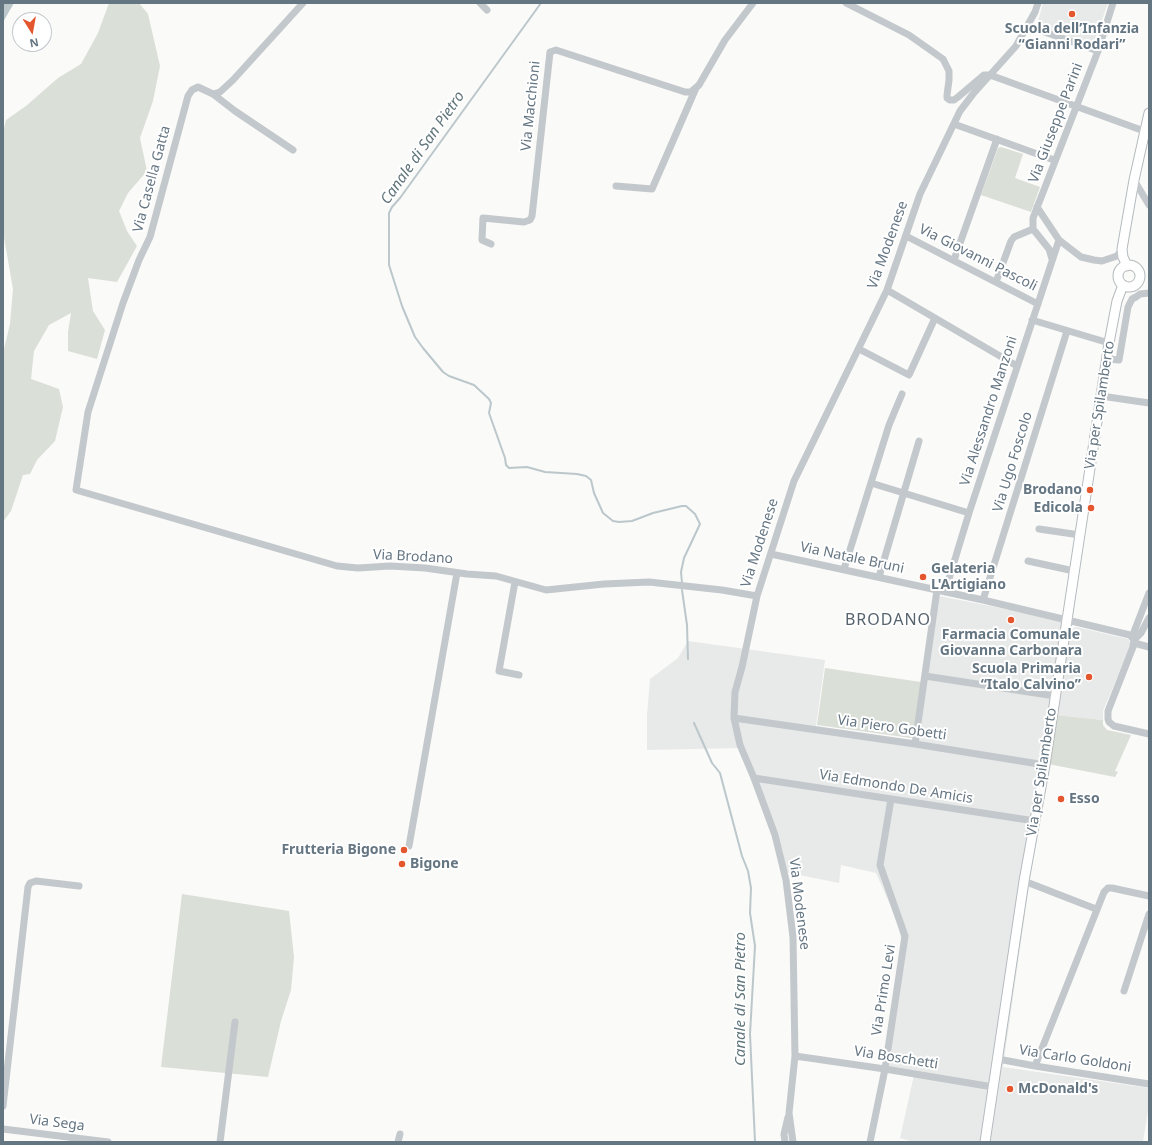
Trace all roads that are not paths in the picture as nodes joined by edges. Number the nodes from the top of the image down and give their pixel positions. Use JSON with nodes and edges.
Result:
{"nodes":[{"id":1,"x":304,"y":3,"type":"edge"},
{"id":2,"x":480,"y":3,"type":"edge"},
{"id":3,"x":753,"y":3,"type":"edge"},
{"id":4,"x":846,"y":3,"type":"edge"},
{"id":5,"x":1038,"y":3,"type":"edge"},
{"id":6,"x":1113,"y":3,"type":"edge"},
{"id":7,"x":487,"y":10,"type":"dead end"},
{"id":8,"x":1028,"y":26,"type":"junction"},
{"id":9,"x":1098,"y":51,"type":"junction"},
{"id":10,"x":990,"y":75,"type":"junction"},
{"id":11,"x":696,"y":88,"type":"junction"},
{"id":12,"x":213,"y":94,"type":"junction"},
{"id":13,"x":1076,"y":108,"type":"junction"},
{"id":14,"x":1149,"y":113,"type":"edge"},
{"id":15,"x":954,"y":124,"type":"junction"},
{"id":16,"x":1144,"y":132,"type":"junction"},
{"id":17,"x":997,"y":139,"type":"junction"},
{"id":18,"x":293,"y":150,"type":"dead end"},
{"id":19,"x":1054,"y":160,"type":"junction"},
{"id":20,"x":1134,"y":180,"type":"junction"},
{"id":21,"x":616,"y":186,"type":"dead end"},
{"id":22,"x":1149,"y":205,"type":"edge"},
{"id":23,"x":1037,"y":207,"type":"junction"},
{"id":24,"x":1033,"y":229,"type":"junction"},
{"id":25,"x":906,"y":236,"type":"junction"},
{"id":26,"x":1059,"y":240,"type":"junction"},
{"id":27,"x":491,"y":244,"type":"dead end"},
{"id":28,"x":1122,"y":249,"type":"junction"},
{"id":29,"x":1052,"y":259,"type":"junction"},
{"id":30,"x":954,"y":260,"type":"junction"},
{"id":31,"x":1127,"y":266,"type":"junction"},
{"id":32,"x":1145,"y":276,"type":"edge"},
{"id":33,"x":996,"y":282,"type":"junction"},
{"id":34,"x":1123,"y":285,"type":"junction"},
{"id":35,"x":887,"y":290,"type":"junction"},
{"id":36,"x":1149,"y":293,"type":"edge"},
{"id":37,"x":1038,"y":304,"type":"junction"},
{"id":38,"x":935,"y":318,"type":"junction"},
{"id":39,"x":1032,"y":320,"type":"junction"},
{"id":40,"x":1067,"y":331,"type":"junction"},
{"id":41,"x":1109,"y":343,"type":"junction"},
{"id":42,"x":859,"y":349,"type":"junction"},
{"id":43,"x":1107,"y":359,"type":"junction"},
{"id":44,"x":1017,"y":366,"type":"junction"},
{"id":45,"x":902,"y":394,"type":"dead end"},
{"id":46,"x":1101,"y":396,"type":"junction"},
{"id":47,"x":1149,"y":403,"type":"edge"},
{"id":48,"x":919,"y":441,"type":"dead end"},
{"id":49,"x":871,"y":483,"type":"junction"},
{"id":50,"x":76,"y":490,"type":"joint"},
{"id":51,"x":904,"y":493,"type":"junction"},
{"id":52,"x":969,"y":513,"type":"junction"},
{"id":53,"x":1039,"y":529,"type":"dead end"},
{"id":54,"x":1080,"y":535,"type":"junction"},
{"id":55,"x":771,"y":554,"type":"junction"},
{"id":56,"x":1028,"y":561,"type":"dead end"},
{"id":57,"x":844,"y":569,"type":"junction"},
{"id":58,"x":1074,"y":571,"type":"junction"},
{"id":59,"x":457,"y":573,"type":"junction"},
{"id":60,"x":879,"y":577,"type":"junction"},
{"id":61,"x":514,"y":582,"type":"junction"},
{"id":62,"x":941,"y":591,"type":"junction"},
{"id":63,"x":1149,"y":593,"type":"edge"},
{"id":64,"x":757,"y":596,"type":"junction"},
{"id":65,"x":983,"y":600,"type":"junction"},
{"id":66,"x":1149,"y":618,"type":"edge"},
{"id":67,"x":1067,"y":620,"type":"junction"},
{"id":68,"x":1133,"y":640,"type":"junction"},
{"id":69,"x":1149,"y":647,"type":"edge"},
{"id":70,"x":519,"y":675,"type":"dead end"},
{"id":71,"x":925,"y":676,"type":"junction"},
{"id":72,"x":1055,"y":696,"type":"junction"},
{"id":73,"x":734,"y":718,"type":"junction"},
{"id":74,"x":1149,"y":734,"type":"edge"},
{"id":75,"x":915,"y":744,"type":"junction"},
{"id":76,"x":1045,"y":765,"type":"junction"},
{"id":77,"x":754,"y":778,"type":"junction"},
{"id":78,"x":891,"y":799,"type":"junction"},
{"id":79,"x":1035,"y":821,"type":"junction"},
{"id":80,"x":409,"y":846,"type":"dead end"},
{"id":81,"x":1024,"y":881,"type":"junction"},
{"id":82,"x":79,"y":886,"type":"dead end"},
{"id":83,"x":1149,"y":896,"type":"edge"},
{"id":84,"x":1096,"y":909,"type":"junction"},
{"id":85,"x":1149,"y":914,"type":"edge"},
{"id":86,"x":1124,"y":991,"type":"dead end"},
{"id":87,"x":235,"y":1022,"type":"dead end"},
{"id":88,"x":795,"y":1056,"type":"junction"},
{"id":89,"x":998,"y":1059,"type":"junction"},
{"id":90,"x":1035,"y":1066,"type":"junction"},
{"id":91,"x":885,"y":1069,"type":"junction"},
{"id":92,"x":1149,"y":1084,"type":"edge"},
{"id":93,"x":993,"y":1087,"type":"junction"},
{"id":94,"x":3,"y":1106,"type":"edge"},
{"id":95,"x":789,"y":1113,"type":"junction"},
{"id":96,"x":3,"y":1129,"type":"edge"},
{"id":97,"x":400,"y":1134,"type":"dead end"},
{"id":98,"x":108,"y":1142,"type":"edge"},
{"id":99,"x":220,"y":1142,"type":"edge"},
{"id":100,"x":398,"y":1142,"type":"edge"},
{"id":101,"x":785,"y":1142,"type":"edge"},
{"id":102,"x":793,"y":1142,"type":"edge"},
{"id":103,"x":870,"y":1142,"type":"edge"},
{"id":104,"x":985,"y":1142,"type":"edge"}],
"edges":[{"from":1,"to":12,"type":"street"},
{"from":2,"to":7,"type":"street"},
{"from":3,"to":11,"type":"street"},
{"from":4,"to":10,"type":"street"},
{"from":5,"to":8,"type":"street","name":"Via Modenese"},
{"from":6,"to":9,"type":"street","name":"Via Giuseppe Parini"},
{"from":8,"to":9,"type":"street"},
{"from":8,"to":10,"type":"street","name":"Via Modenese"},
{"from":9,"to":13,"type":"street","name":"Via Giuseppe Parini"},
{"from":10,"to":13,"type":"street"},
{"from":10,"to":15,"type":"street","name":"Via Modenese"},
{"from":11,"to":21,"type":"street"},
{"from":11,"to":27,"type":"street","name":"Via Macchioni"},
{"from":12,"to":18,"type":"street"},
{"from":12,"to":50,"type":"street","name":"Via Casella Gatta"},
{"from":13,"to":16,"type":"street"},
{"from":13,"to":19,"type":"street","name":"Via Giuseppe Parini"},
{"from":14,"to":16,"type":"main road"},
{"from":15,"to":17,"type":"street"},
{"from":15,"to":25,"type":"street","name":"Via Modenese"},
{"from":16,"to":20,"type":"main road"},
{"from":17,"to":19,"type":"street"},
{"from":17,"to":30,"type":"street"},
{"from":19,"to":23,"type":"street","name":"Via Giuseppe Parini"},
{"from":20,"to":22,"type":"street"},
{"from":20,"to":28,"type":"main road"},
{"from":23,"to":24,"type":"street","name":"Via Giuseppe Parini"},
{"from":23,"to":26,"type":"street"},
{"from":24,"to":29,"type":"street"},
{"from":24,"to":33,"type":"street"},
{"from":25,"to":30,"type":"street","name":"Via Giovanni Pascoli"},
{"from":25,"to":35,"type":"street","name":"Via Modenese"},
{"from":26,"to":28,"type":"street"},
{"from":26,"to":29,"type":"street","name":"Via Alessandro Manzoni"},
{"from":28,"to":31,"type":"main road"},
{"from":29,"to":37,"type":"street","name":"Via Alessandro Manzoni"},
{"from":30,"to":33,"type":"street","name":"Via Giovanni Pascoli"},
{"from":31,"to":32,"type":"main road"},
{"from":31,"to":34,"type":"main road","name":"Via per Spilamberto"},
{"from":32,"to":34,"type":"main road"},
{"from":33,"to":37,"type":"street","name":"Via Giovanni Pascoli"},
{"from":34,"to":41,"type":"main road","name":"Via per Spilamberto"},
{"from":35,"to":38,"type":"street"},
{"from":35,"to":42,"type":"street","name":"Via Modenese"},
{"from":36,"to":43,"type":"street"},
{"from":37,"to":39,"type":"street","name":"Via Alessandro Manzoni"},
{"from":38,"to":42,"type":"street"},
{"from":38,"to":44,"type":"street"},
{"from":39,"to":40,"type":"street"},
{"from":39,"to":44,"type":"street","name":"Via Alessandro Manzoni"},
{"from":40,"to":41,"type":"street"},
{"from":40,"to":65,"type":"street","name":"Via Ugo Foscolo"},
{"from":41,"to":43,"type":"main road","name":"Via per Spilamberto"},
{"from":42,"to":55,"type":"street","name":"Via Modenese"},
{"from":43,"to":46,"type":"main road","name":"Via per Spilamberto"},
{"from":44,"to":52,"type":"street","name":"Via Alessandro Manzoni"},
{"from":45,"to":49,"type":"street"},
{"from":46,"to":47,"type":"street"},
{"from":46,"to":54,"type":"main road","name":"Via per Spilamberto"},
{"from":48,"to":51,"type":"street"},
{"from":49,"to":51,"type":"street"},
{"from":49,"to":57,"type":"street"},
{"from":50,"to":59,"type":"street","name":"Via Brodano"},
{"from":51,"to":52,"type":"street"},
{"from":51,"to":60,"type":"street"},
{"from":52,"to":62,"type":"street","name":"Via Alessandro Manzoni"},
{"from":53,"to":54,"type":"street"},
{"from":54,"to":58,"type":"main road","name":"Via per Spilamberto"},
{"from":55,"to":57,"type":"street","name":"Via Natale Bruni"},
{"from":55,"to":64,"type":"street","name":"Via Modenese"},
{"from":56,"to":58,"type":"street"},
{"from":57,"to":60,"type":"street","name":"Via Natale Bruni"},
{"from":58,"to":67,"type":"main road","name":"Via per Spilamberto"},
{"from":59,"to":61,"type":"street","name":"Via Brodano"},
{"from":59,"to":80,"type":"street"},
{"from":60,"to":62,"type":"street","name":"Via Natale Bruni"},
{"from":61,"to":64,"type":"street","name":"Via Brodano"},
{"from":61,"to":70,"type":"street"},
{"from":62,"to":65,"type":"street","name":"Via Natale Bruni"},
{"from":62,"to":71,"type":"street","name":"Via Alessandro Manzoni"},
{"from":63,"to":68,"type":"street"},
{"from":64,"to":73,"type":"street","name":"Via Modenese"},
{"from":65,"to":67,"type":"street","name":"Via Natale Bruni"},
{"from":66,"to":68,"type":"street"},
{"from":67,"to":68,"type":"street","name":"Via Natale Bruni"},
{"from":67,"to":72,"type":"main road","name":"Via per Spilamberto"},
{"from":68,"to":69,"type":"street","name":"Via Natale Bruni"},
{"from":68,"to":74,"type":"street"},
{"from":71,"to":72,"type":"street"},
{"from":71,"to":75,"type":"street","name":"Via Alessandro Manzoni"},
{"from":72,"to":76,"type":"main road","name":"Via per Spilamberto"},
{"from":73,"to":75,"type":"street","name":"Via Piero Gobetti"},
{"from":73,"to":77,"type":"street","name":"Via Modenese"},
{"from":75,"to":76,"type":"street","name":"Via Piero Gobetti"},
{"from":76,"to":79,"type":"main road","name":"Via per Spilamberto"},
{"from":77,"to":78,"type":"street","name":"Via Edmondo De Amicis"},
{"from":77,"to":88,"type":"street","name":"Via Modenese"},
{"from":78,"to":79,"type":"street","name":"Via Edmondo De Amicis"},
{"from":78,"to":91,"type":"street","name":"Via Primo Levi"},
{"from":79,"to":81,"type":"main road","name":"Via per Spilamberto"},
{"from":81,"to":84,"type":"street"},
{"from":81,"to":89,"type":"main road","name":"Via per Spilamberto"},
{"from":82,"to":94,"type":"street"},
{"from":83,"to":84,"type":"street"},
{"from":84,"to":90,"type":"street"},
{"from":85,"to":86,"type":"street"},
{"from":87,"to":99,"type":"street"},
{"from":88,"to":91,"type":"street","name":"Via Boschetti"},
{"from":88,"to":95,"type":"street","name":"Via Modenese"},
{"from":89,"to":90,"type":"street","name":"Via Carlo Goldoni"},
{"from":89,"to":93,"type":"main road","name":"Via per Spilamberto"},
{"from":90,"to":92,"type":"street","name":"Via Carlo Goldoni"},
{"from":91,"to":93,"type":"street","name":"Via Boschetti"},
{"from":91,"to":103,"type":"street","name":"Via Primo Levi"},
{"from":93,"to":104,"type":"main road","name":"Via per Spilamberto"},
{"from":95,"to":101,"type":"street"},
{"from":95,"to":102,"type":"street","name":"Via Modenese"},
{"from":96,"to":98,"type":"street","name":"Via Sega"},
{"from":97,"to":100,"type":"street"}]}
